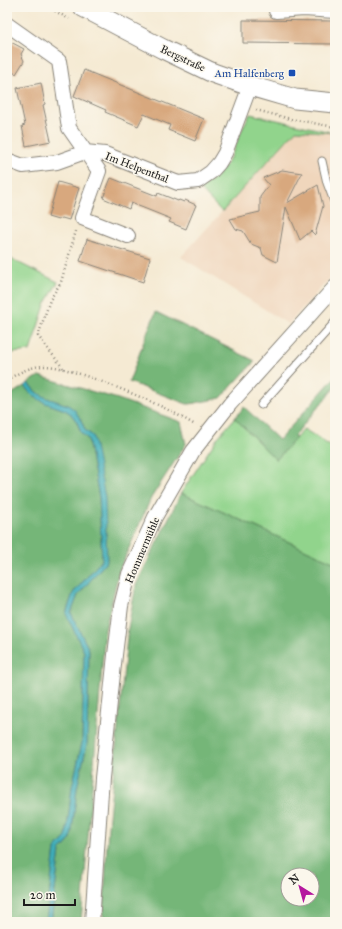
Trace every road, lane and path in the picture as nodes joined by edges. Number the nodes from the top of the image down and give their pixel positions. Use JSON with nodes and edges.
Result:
{"nodes":[{"id":1,"x":83,"y":7,"type":"edge"},
{"id":2,"x":304,"y":8,"type":"edge"},
{"id":3,"x":276,"y":11,"type":"dead end"},
{"id":4,"x":335,"y":11,"type":"edge"},
{"id":5,"x":8,"y":25,"type":"edge"},
{"id":6,"x":250,"y":86,"type":"junction"},
{"id":7,"x":335,"y":103,"type":"edge"},
{"id":8,"x":85,"y":152,"type":"junction"},
{"id":9,"x":7,"y":160,"type":"edge"},
{"id":10,"x":322,"y":161,"type":"dead end"},
{"id":11,"x":335,"y":204,"type":"edge"},
{"id":12,"x":82,"y":218,"type":"junction"},
{"id":13,"x":128,"y":236,"type":"dead end"},
{"id":14,"x":335,"y":287,"type":"edge"},
{"id":15,"x":335,"y":322,"type":"edge"},
{"id":16,"x":64,"y":369,"type":"junction"},
{"id":17,"x":7,"y":380,"type":"edge"},
{"id":18,"x":261,"y":405,"type":"dead end"},
{"id":19,"x":207,"y":432,"type":"junction"},
{"id":20,"x":92,"y":922,"type":"edge"}],
"edges":[{"from":1,"to":6,"type":"main road","name":"Bergstraße"},
{"from":2,"to":3,"type":"street"},
{"from":2,"to":4,"type":"street"},
{"from":5,"to":8,"type":"street","name":"Im Helpenthal"},
{"from":6,"to":7,"type":"main road","name":"Bergstraße"},
{"from":6,"to":8,"type":"street","name":"Im Helpenthal"},
{"from":8,"to":9,"type":"street","name":"Im Helpenthal"},
{"from":8,"to":12,"type":"street","name":"Im Helpenthal"},
{"from":10,"to":11,"type":"lane"},
{"from":12,"to":13,"type":"street"},
{"from":12,"to":16,"type":"path"},
{"from":14,"to":19,"type":"street","name":"Hommermühle"},
{"from":15,"to":18,"type":"lane"},
{"from":16,"to":17,"type":"path"},
{"from":16,"to":19,"type":"path"},
{"from":19,"to":20,"type":"street","name":"Hommermühle"}]}
